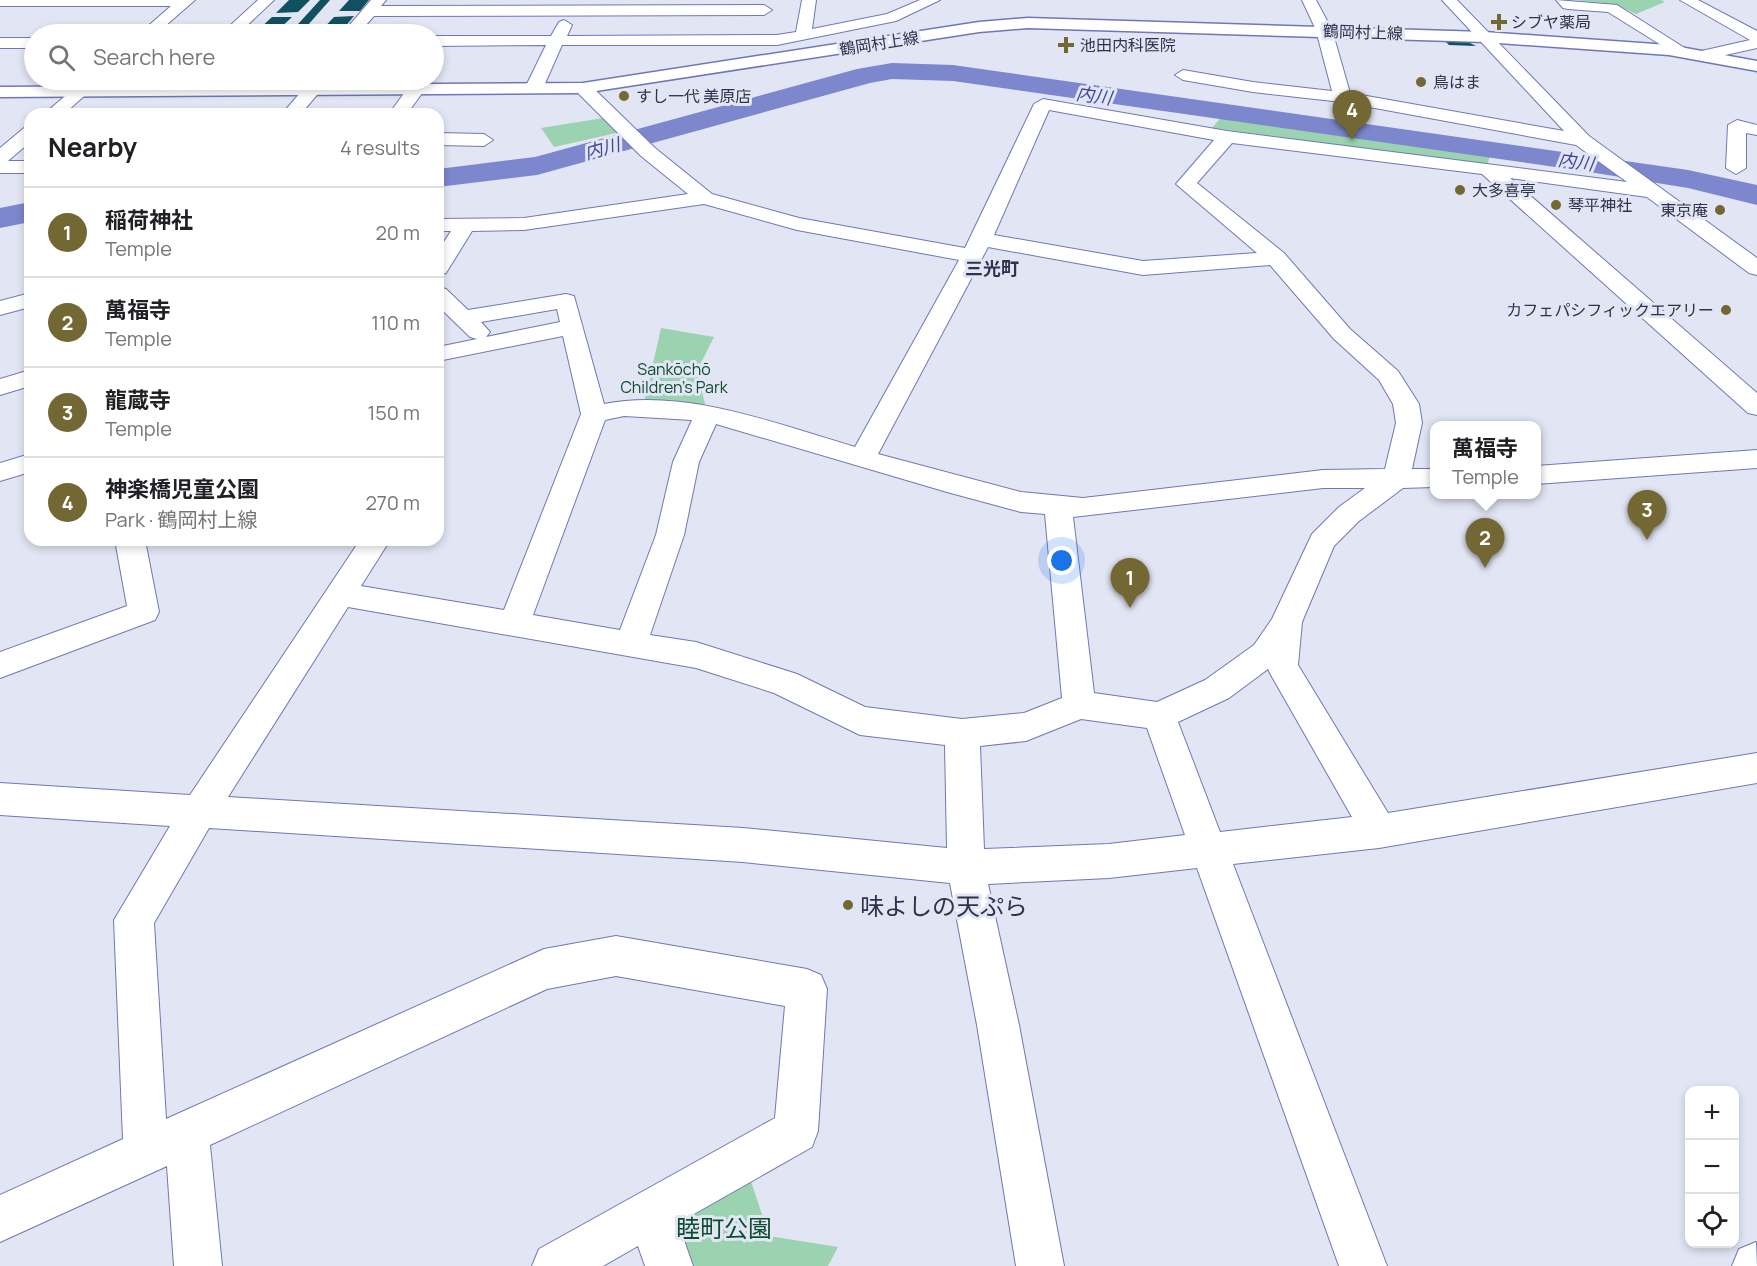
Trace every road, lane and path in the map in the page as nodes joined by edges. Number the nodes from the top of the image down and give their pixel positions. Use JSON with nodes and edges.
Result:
{"nodes":[{"id":1,"x":267,"y":0,"type":"edge"},
{"id":2,"x":809,"y":0,"type":"edge"},
{"id":3,"x":933,"y":0,"type":"edge"},
{"id":4,"x":1309,"y":0,"type":"edge"},
{"id":5,"x":1449,"y":0,"type":"edge"},
{"id":6,"x":1563,"y":0,"type":"edge"},
{"id":7,"x":1687,"y":0,"type":"edge"},
{"id":8,"x":187,"y":1,"type":"edge"},
{"id":9,"x":0,"y":2,"type":"edge"},
{"id":10,"x":374,"y":5,"type":"edge"},
{"id":11,"x":574,"y":5,"type":"edge"},
{"id":12,"x":765,"y":5,"type":"edge"},
{"id":13,"x":156,"y":24,"type":"edge"},
{"id":14,"x":240,"y":24,"type":"edge"},
{"id":15,"x":358,"y":24,"type":"edge"},
{"id":16,"x":1324,"y":30,"type":"junction"},
{"id":17,"x":802,"y":35,"type":"junction"},
{"id":18,"x":1485,"y":37,"type":"junction"},
{"id":19,"x":1757,"y":37,"type":"edge"},
{"id":20,"x":557,"y":40,"type":"junction"},
{"id":21,"x":759,"y":40,"type":"junction"},
{"id":22,"x":444,"y":41,"type":"edge"},
{"id":23,"x":0,"y":43,"type":"edge"},
{"id":24,"x":24,"y":43,"type":"edge"},
{"id":25,"x":1757,"y":43,"type":"edge"},
{"id":26,"x":1683,"y":52,"type":"junction"},
{"id":27,"x":1703,"y":55,"type":"junction"},
{"id":28,"x":1757,"y":66,"type":"edge"},
{"id":29,"x":1183,"y":75,"type":"dead end"},
{"id":30,"x":534,"y":88,"type":"junction"},
{"id":31,"x":583,"y":88,"type":"junction"},
{"id":32,"x":444,"y":89,"type":"edge"},
{"id":33,"x":82,"y":90,"type":"edge"},
{"id":34,"x":155,"y":90,"type":"edge"},
{"id":35,"x":306,"y":90,"type":"edge"},
{"id":36,"x":415,"y":90,"type":"edge"},
{"id":37,"x":0,"y":92,"type":"edge"},
{"id":38,"x":79,"y":92,"type":"junction"},
{"id":39,"x":1342,"y":97,"type":"junction"},
{"id":40,"x":60,"y":108,"type":"edge"},
{"id":41,"x":295,"y":108,"type":"edge"},
{"id":42,"x":402,"y":108,"type":"edge"},
{"id":43,"x":1757,"y":130,"type":"edge"},
{"id":44,"x":24,"y":137,"type":"edge"},
{"id":45,"x":1227,"y":137,"type":"junction"},
{"id":46,"x":444,"y":139,"type":"edge"},
{"id":47,"x":483,"y":140,"type":"dead end"},
{"id":48,"x":1582,"y":140,"type":"junction"},
{"id":49,"x":0,"y":158,"type":"edge"},
{"id":50,"x":24,"y":166,"type":"edge"},
{"id":51,"x":0,"y":167,"type":"edge"},
{"id":52,"x":1736,"y":168,"type":"dead end"},
{"id":53,"x":1488,"y":169,"type":"junction"},
{"id":54,"x":1653,"y":192,"type":"junction"},
{"id":55,"x":705,"y":198,"type":"junction"},
{"id":56,"x":444,"y":225,"type":"edge"},
{"id":57,"x":465,"y":225,"type":"junction"},
{"id":58,"x":976,"y":248,"type":"junction"},
{"id":59,"x":444,"y":258,"type":"edge"},
{"id":60,"x":1276,"y":258,"type":"junction"},
{"id":61,"x":1757,"y":268,"type":"edge"},
{"id":62,"x":444,"y":300,"type":"edge"},
{"id":63,"x":24,"y":302,"type":"edge"},
{"id":64,"x":0,"y":308,"type":"edge"},
{"id":65,"x":463,"y":318,"type":"junction"},
{"id":66,"x":571,"y":327,"type":"junction"},
{"id":67,"x":489,"y":343,"type":"junction"},
{"id":68,"x":444,"y":353,"type":"edge"},
{"id":69,"x":24,"y":380,"type":"edge"},
{"id":70,"x":0,"y":387,"type":"edge"},
{"id":71,"x":1757,"y":407,"type":"edge"},
{"id":72,"x":708,"y":413,"type":"junction"},
{"id":73,"x":594,"y":414,"type":"junction"},
{"id":74,"x":862,"y":458,"type":"junction"},
{"id":75,"x":1757,"y":459,"type":"edge"},
{"id":76,"x":24,"y":465,"type":"edge"},
{"id":77,"x":0,"y":472,"type":"edge"},
{"id":78,"x":1541,"y":475,"type":"edge"},
{"id":79,"x":1430,"y":478,"type":"edge"},
{"id":80,"x":1396,"y":479,"type":"junction"},
{"id":81,"x":1058,"y":505,"type":"junction"},
{"id":82,"x":131,"y":546,"type":"edge"},
{"id":83,"x":365,"y":546,"type":"edge"},
{"id":84,"x":340,"y":594,"type":"junction"},
{"id":85,"x":515,"y":622,"type":"junction"},
{"id":86,"x":1286,"y":622,"type":"junction"},
{"id":87,"x":631,"y":643,"type":"junction"},
{"id":88,"x":0,"y":665,"type":"edge"},
{"id":89,"x":1079,"y":705,"type":"junction"},
{"id":90,"x":1159,"y":716,"type":"junction"},
{"id":91,"x":962,"y":733,"type":"junction"},
{"id":92,"x":1757,"y":768,"type":"edge"},
{"id":93,"x":0,"y":799,"type":"edge"},
{"id":94,"x":199,"y":811,"type":"junction"},
{"id":95,"x":1379,"y":831,"type":"junction"},
{"id":96,"x":1211,"y":852,"type":"junction"},
{"id":97,"x":966,"y":867,"type":"junction"},
{"id":98,"x":187,"y":1135,"type":"junction"},
{"id":99,"x":146,"y":1153,"type":"junction"},
{"id":100,"x":651,"y":1213,"type":"junction"},
{"id":101,"x":0,"y":1219,"type":"edge"},
{"id":102,"x":198,"y":1266,"type":"edge"},
{"id":103,"x":556,"y":1266,"type":"edge"},
{"id":104,"x":669,"y":1266,"type":"edge"},
{"id":105,"x":1040,"y":1266,"type":"edge"},
{"id":106,"x":1363,"y":1266,"type":"edge"}],
"edges":[{"from":1,"to":14,"type":"street"},
{"from":2,"to":17,"type":"street"},
{"from":3,"to":17,"type":"street"},
{"from":4,"to":16,"type":"street"},
{"from":5,"to":18,"type":"street"},
{"from":6,"to":26,"type":"street"},
{"from":7,"to":19,"type":"street"},
{"from":8,"to":9,"type":"street"},
{"from":8,"to":13,"type":"street"},
{"from":10,"to":11,"type":"street"},
{"from":10,"to":15,"type":"street"},
{"from":11,"to":12,"type":"street"},
{"from":11,"to":20,"type":"street"},
{"from":12,"to":21,"type":"street"},
{"from":16,"to":18,"type":"main road","name":"鶴岡村上線"},
{"from":16,"to":31,"type":"main road","name":"鶴岡村上線"},
{"from":16,"to":39,"type":"street"},
{"from":17,"to":21,"type":"street"},
{"from":18,"to":26,"type":"main road","name":"鶴岡村上線"},
{"from":18,"to":48,"type":"street"},
{"from":20,"to":21,"type":"street"},
{"from":20,"to":22,"type":"street"},
{"from":20,"to":30,"type":"street"},
{"from":23,"to":24,"type":"street"},
{"from":25,"to":27,"type":"street"},
{"from":26,"to":27,"type":"main road","name":"鶴岡村上線"},
{"from":27,"to":28,"type":"main road","name":"鶴岡村上線"},
{"from":29,"to":39,"type":"street"},
{"from":30,"to":31,"type":"main road","name":"鶴岡村上線"},
{"from":30,"to":32,"type":"main road","name":"鶴岡村上線"},
{"from":31,"to":55,"type":"street"},
{"from":33,"to":38,"type":"street"},
{"from":34,"to":38,"type":"main road","name":"鶴岡村上線"},
{"from":35,"to":41,"type":"street"},
{"from":36,"to":42,"type":"street"},
{"from":37,"to":38,"type":"main road","name":"鶴岡村上線"},
{"from":38,"to":40,"type":"street"},
{"from":39,"to":48,"type":"street"},
{"from":43,"to":52,"type":"street"},
{"from":44,"to":49,"type":"street"},
{"from":45,"to":53,"type":"street"},
{"from":45,"to":58,"type":"street"},
{"from":45,"to":60,"type":"street"},
{"from":46,"to":47,"type":"street"},
{"from":48,"to":54,"type":"street"},
{"from":50,"to":51,"type":"street"},
{"from":53,"to":54,"type":"street"},
{"from":53,"to":71,"type":"street"},
{"from":54,"to":61,"type":"street"},
{"from":55,"to":57,"type":"street"},
{"from":55,"to":58,"type":"street"},
{"from":56,"to":57,"type":"street"},
{"from":57,"to":59,"type":"street"},
{"from":58,"to":60,"type":"street"},
{"from":58,"to":74,"type":"street"},
{"from":60,"to":80,"type":"street"},
{"from":62,"to":65,"type":"street"},
{"from":63,"to":64,"type":"street"},
{"from":65,"to":66,"type":"street"},
{"from":65,"to":67,"type":"street"},
{"from":66,"to":67,"type":"street"},
{"from":66,"to":73,"type":"street"},
{"from":67,"to":68,"type":"street"},
{"from":69,"to":70,"type":"street"},
{"from":72,"to":73,"type":"street"},
{"from":72,"to":74,"type":"street"},
{"from":72,"to":87,"type":"street"},
{"from":73,"to":85,"type":"street"},
{"from":74,"to":81,"type":"street"},
{"from":75,"to":78,"type":"street"},
{"from":76,"to":77,"type":"street"},
{"from":79,"to":80,"type":"street"},
{"from":80,"to":81,"type":"street"},
{"from":80,"to":86,"type":"street"},
{"from":81,"to":89,"type":"street"},
{"from":82,"to":88,"type":"street"},
{"from":83,"to":84,"type":"street"},
{"from":84,"to":85,"type":"street"},
{"from":84,"to":94,"type":"street"},
{"from":85,"to":87,"type":"street"},
{"from":86,"to":90,"type":"street"},
{"from":86,"to":95,"type":"street"},
{"from":87,"to":91,"type":"street"},
{"from":89,"to":90,"type":"street"},
{"from":89,"to":91,"type":"street"},
{"from":90,"to":96,"type":"street"},
{"from":91,"to":97,"type":"street"},
{"from":92,"to":95,"type":"street"},
{"from":93,"to":94,"type":"street"},
{"from":94,"to":97,"type":"street"},
{"from":94,"to":99,"type":"street"},
{"from":95,"to":96,"type":"street"},
{"from":96,"to":97,"type":"street"},
{"from":96,"to":106,"type":"street"},
{"from":97,"to":105,"type":"street"},
{"from":98,"to":99,"type":"street"},
{"from":98,"to":100,"type":"street"},
{"from":98,"to":102,"type":"street"},
{"from":99,"to":101,"type":"street"},
{"from":100,"to":103,"type":"street"},
{"from":100,"to":104,"type":"street"}]}
